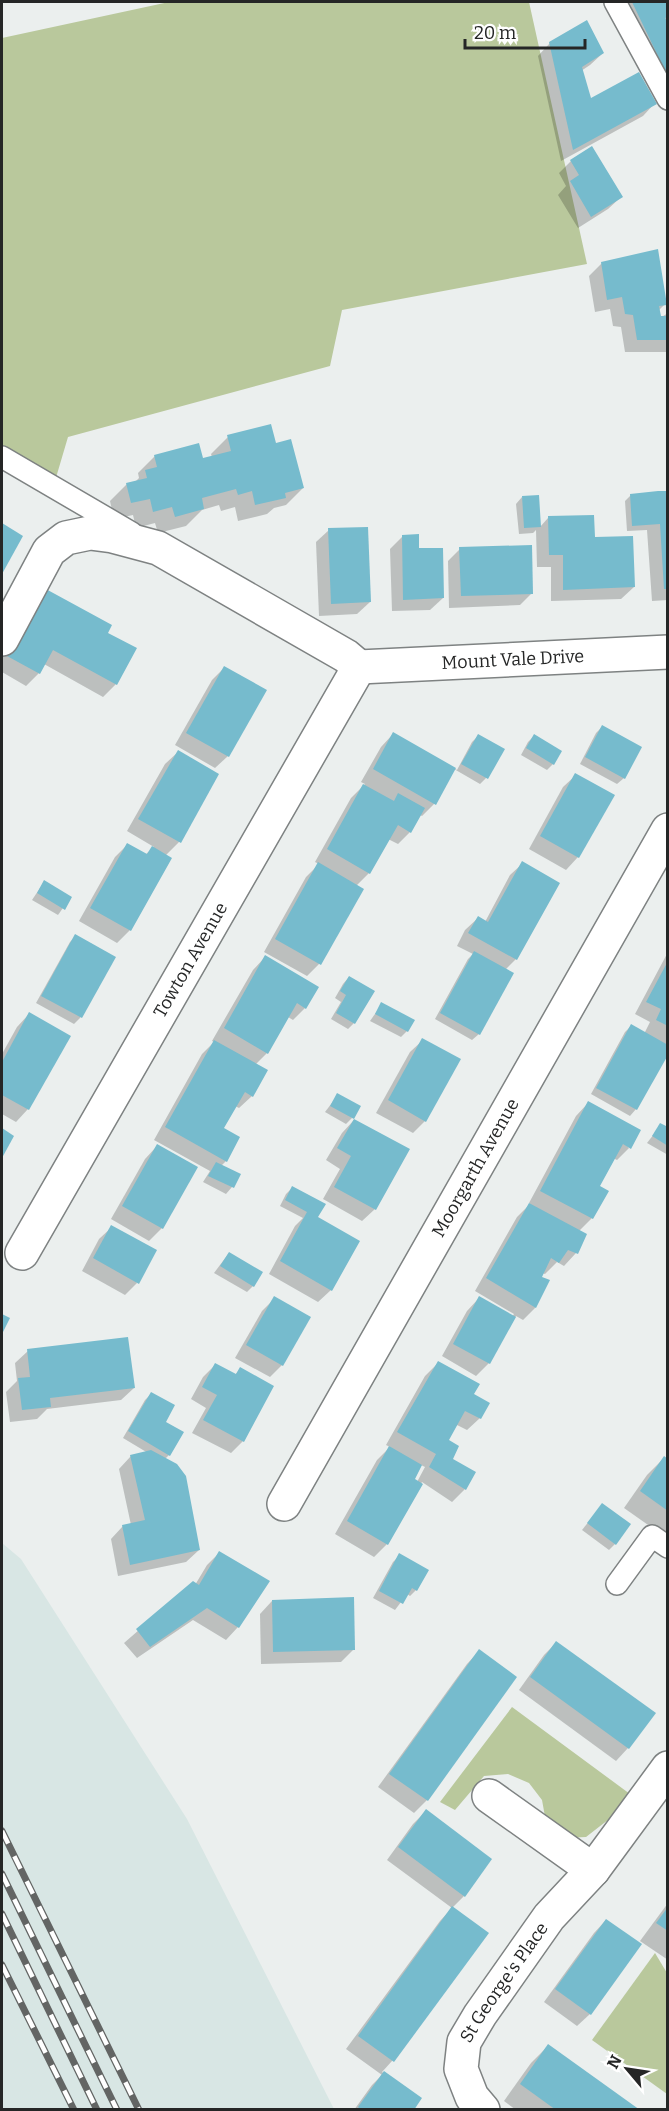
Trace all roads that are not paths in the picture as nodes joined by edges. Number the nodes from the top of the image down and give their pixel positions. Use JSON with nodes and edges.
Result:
{"nodes":[{"id":1,"x":615,"y":2,"type":"edge"},
{"id":2,"x":668,"y":99,"type":"edge"},
{"id":3,"x":2,"y":458,"type":"edge"},
{"id":4,"x":158,"y":548,"type":"junction"},
{"id":5,"x":2,"y":639,"type":"edge"},
{"id":6,"x":668,"y":652,"type":"edge"},
{"id":7,"x":359,"y":667,"type":"junction"},
{"id":8,"x":668,"y":830,"type":"edge"},
{"id":9,"x":22,"y":1253,"type":"dead end"},
{"id":10,"x":284,"y":1504,"type":"dead end"},
{"id":11,"x":668,"y":1547,"type":"edge"},
{"id":12,"x":617,"y":1584,"type":"dead end"},
{"id":13,"x":668,"y":1768,"type":"edge"},
{"id":14,"x":489,"y":1796,"type":"dead end"},
{"id":15,"x":593,"y":1870,"type":"junction"},
{"id":16,"x":483,"y":2109,"type":"edge"}],
"edges":[{"from":1,"to":2,"type":"lane"},
{"from":3,"to":4,"type":"lane"},
{"from":4,"to":5,"type":"street"},
{"from":4,"to":7,"type":"street"},
{"from":6,"to":7,"type":"street","name":"Mount Vale Drive"},
{"from":7,"to":9,"type":"street","name":"Towton Avenue"},
{"from":8,"to":10,"type":"street","name":"Moorgarth Avenue"},
{"from":11,"to":12,"type":"lane"},
{"from":13,"to":15,"type":"street","name":"St George's Place"},
{"from":14,"to":15,"type":"street"},
{"from":15,"to":16,"type":"street","name":"St George's Place"}]}
